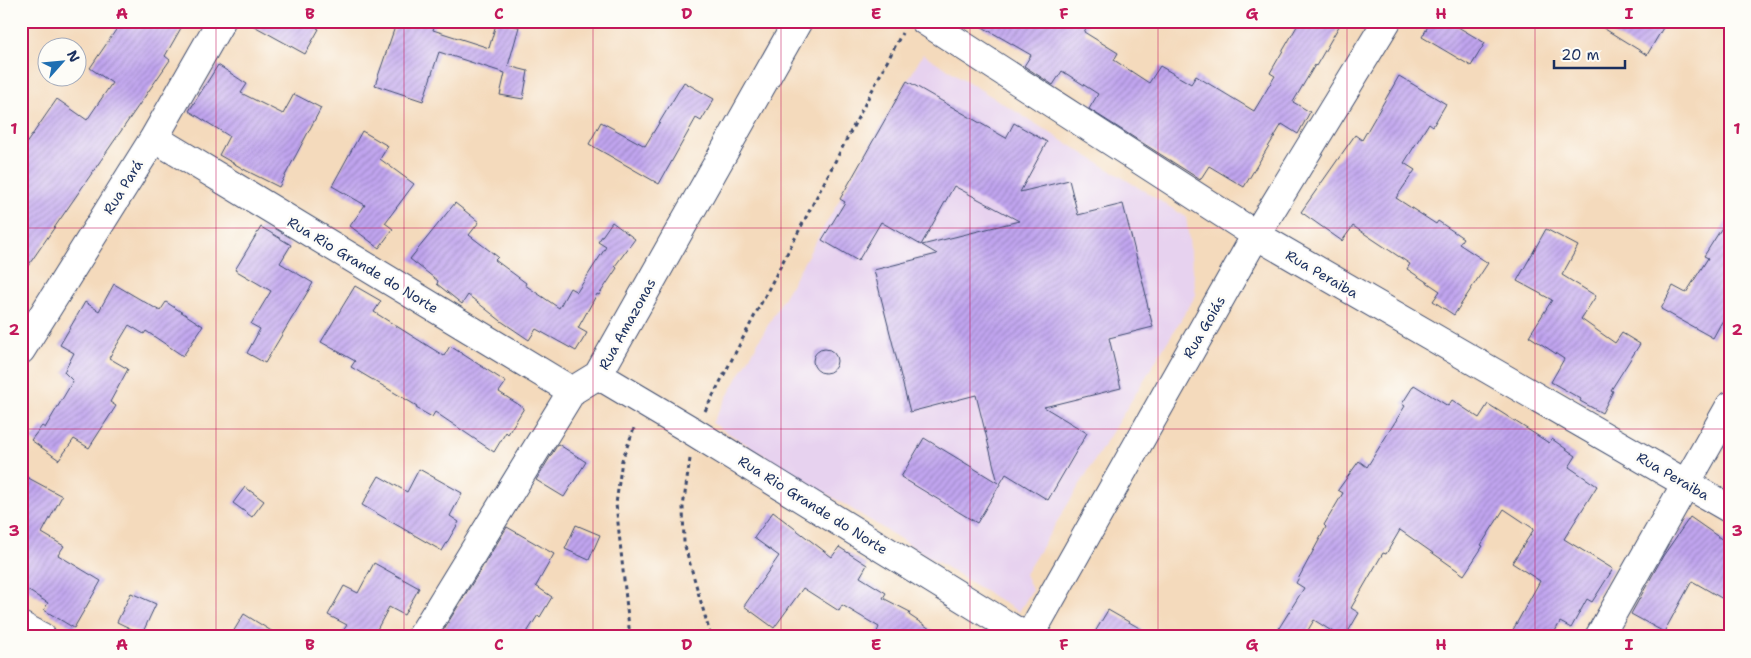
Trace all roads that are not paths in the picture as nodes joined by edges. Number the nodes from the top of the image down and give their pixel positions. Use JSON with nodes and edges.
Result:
{"nodes":[{"id":1,"x":221,"y":21,"type":"edge"},
{"id":2,"x":798,"y":21,"type":"edge"},
{"id":3,"x":1387,"y":21,"type":"edge"},
{"id":4,"x":914,"y":26,"type":"edge"},
{"id":5,"x":154,"y":138,"type":"junction"},
{"id":6,"x":1256,"y":235,"type":"junction"},
{"id":7,"x":21,"y":349,"type":"edge"},
{"id":8,"x":598,"y":375,"type":"junction"},
{"id":9,"x":572,"y":391,"type":"junction"},
{"id":10,"x":1730,"y":406,"type":"edge"},
{"id":11,"x":1686,"y":482,"type":"junction"},
{"id":12,"x":1730,"y":509,"type":"edge"},
{"id":13,"x":21,"y":626,"type":"edge"},
{"id":14,"x":42,"y":637,"type":"edge"},
{"id":15,"x":421,"y":637,"type":"edge"},
{"id":16,"x":1027,"y":637,"type":"edge"},
{"id":17,"x":1599,"y":637,"type":"edge"}],
"edges":[{"from":1,"to":5,"type":"street","name":"Rua Pará"},
{"from":2,"to":8,"type":"street","name":"Rua Amazonas"},
{"from":3,"to":6,"type":"street","name":"Rua Goiás"},
{"from":4,"to":6,"type":"street","name":"Rua Peraiba"},
{"from":5,"to":7,"type":"street","name":"Rua Pará"},
{"from":5,"to":9,"type":"street","name":"Rua Rio Grande do Norte"},
{"from":6,"to":11,"type":"street","name":"Rua Peraiba"},
{"from":6,"to":16,"type":"street","name":"Rua Goiás"},
{"from":8,"to":9,"type":"street","name":"Rua Amazonas"},
{"from":8,"to":16,"type":"street","name":"Rua Rio Grande do Norte"},
{"from":9,"to":15,"type":"street","name":"Rua Amazonas"},
{"from":10,"to":11,"type":"street"},
{"from":11,"to":12,"type":"street","name":"Rua Peraiba"},
{"from":11,"to":17,"type":"street"},
{"from":13,"to":14,"type":"street"}]}
